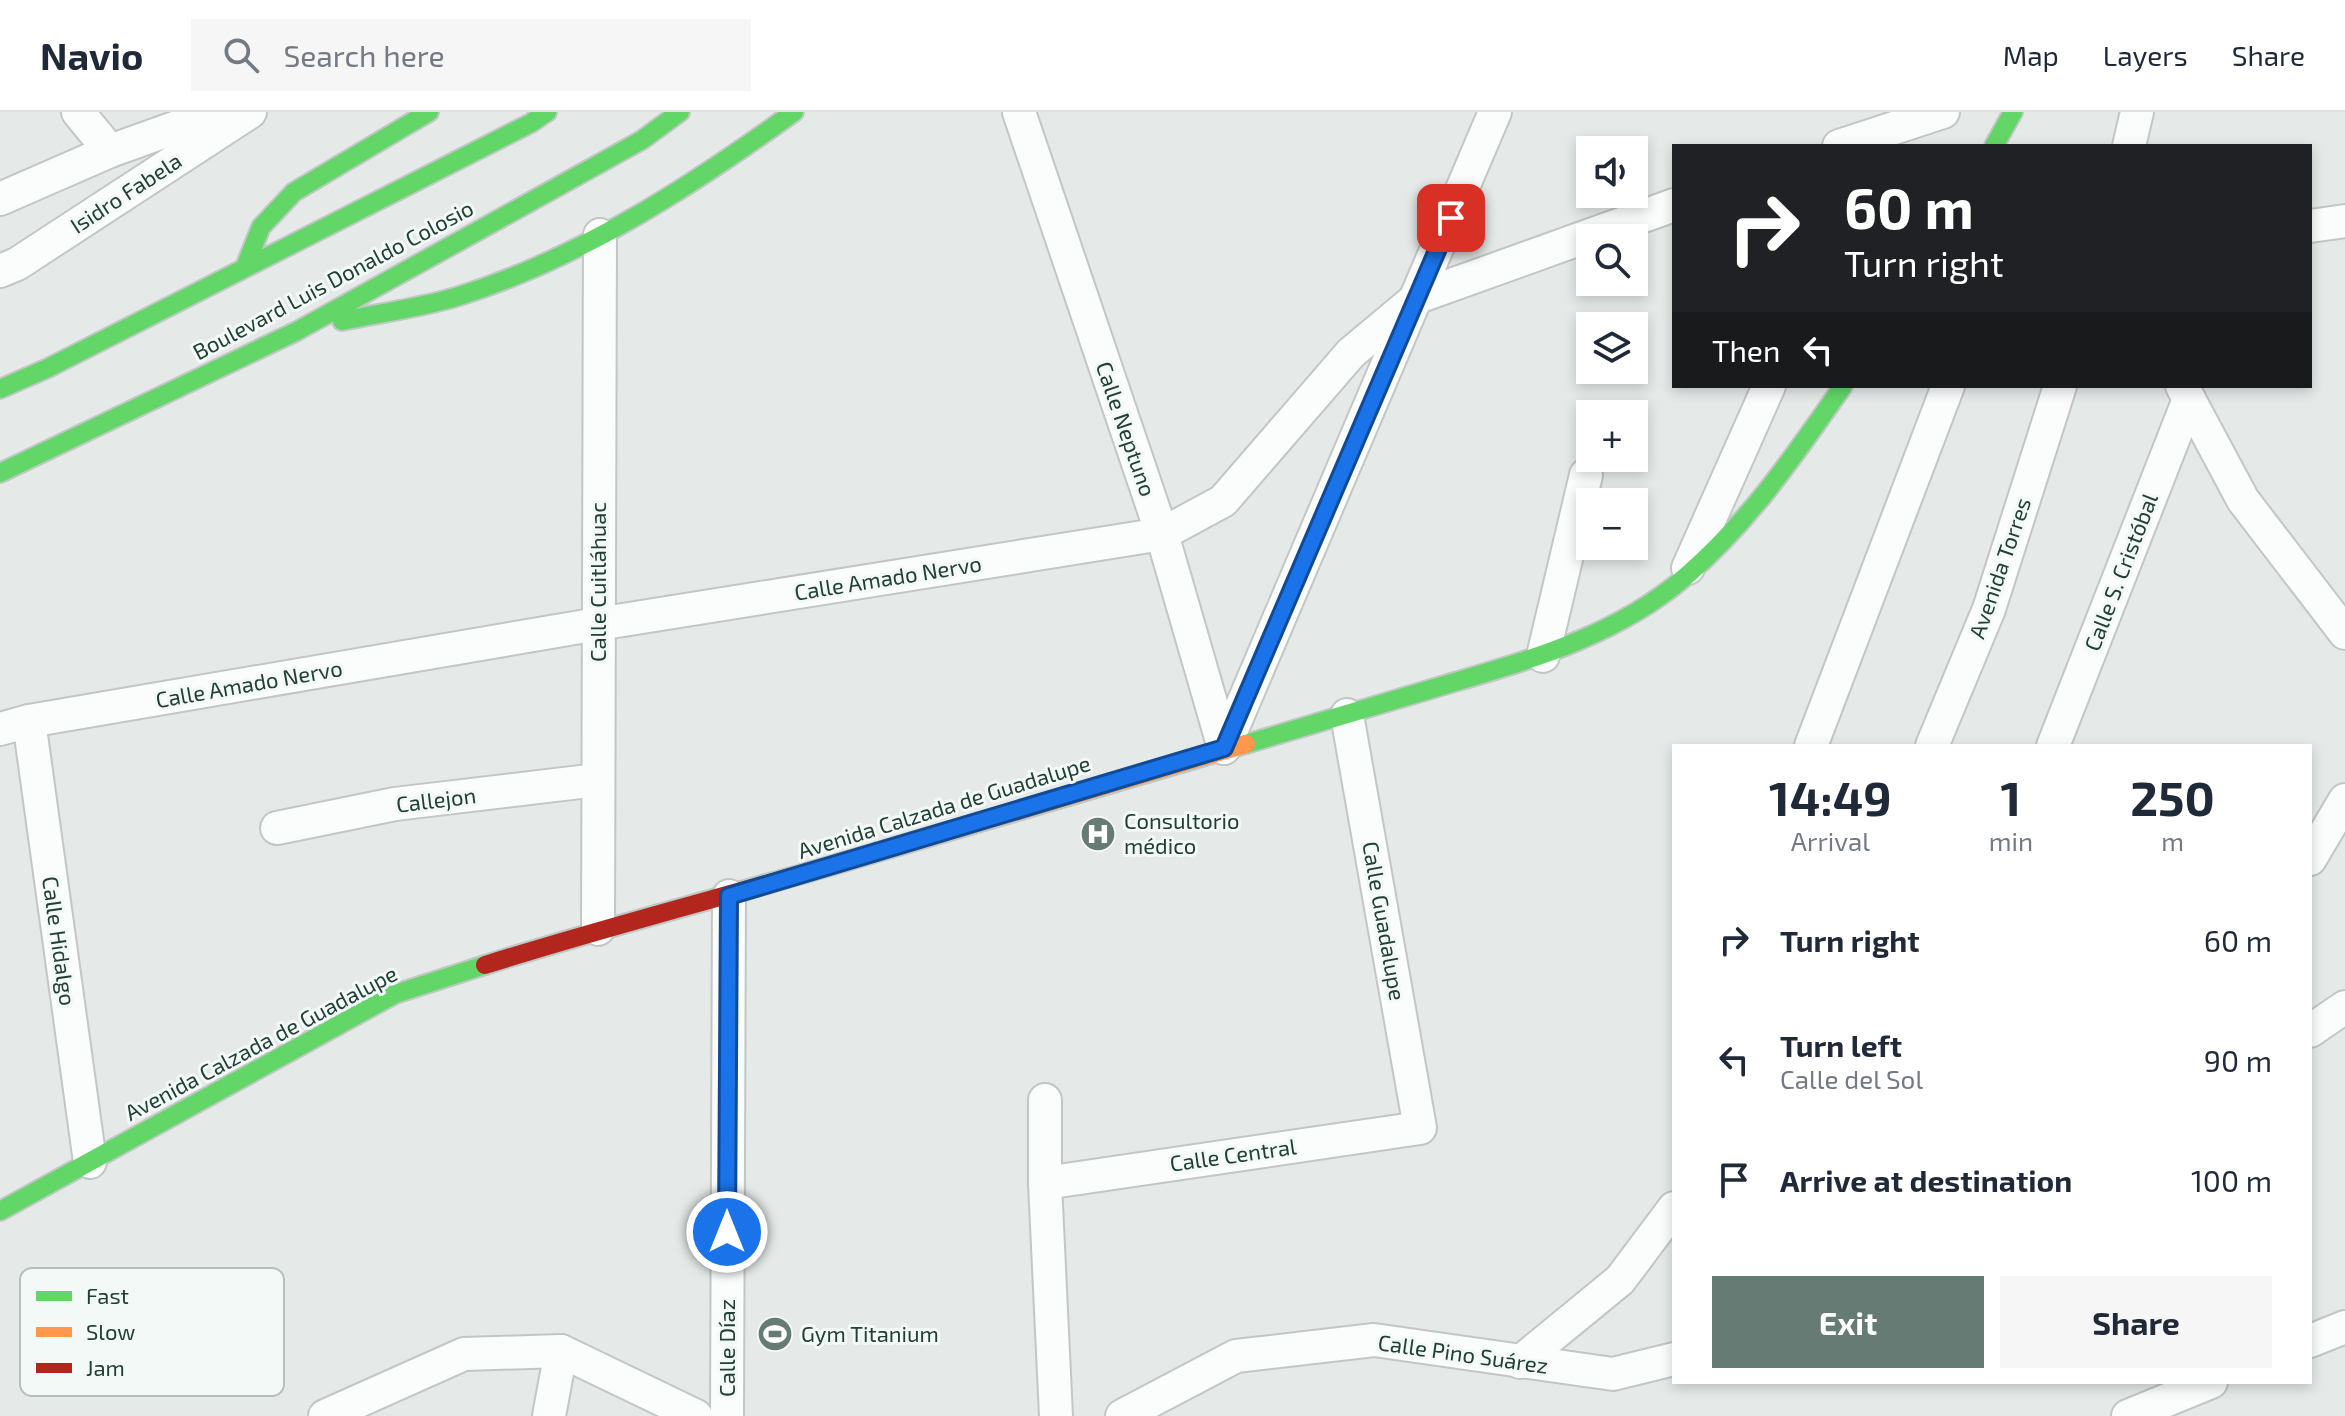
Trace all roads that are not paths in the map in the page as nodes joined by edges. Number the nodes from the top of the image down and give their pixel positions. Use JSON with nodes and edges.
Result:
{"nodes":[{"id":1,"x":78,"y":112,"type":"edge"},
{"id":2,"x":219,"y":112,"type":"edge"},
{"id":3,"x":250,"y":112,"type":"edge"},
{"id":4,"x":429,"y":112,"type":"edge"},
{"id":5,"x":547,"y":112,"type":"edge"},
{"id":6,"x":680,"y":112,"type":"edge"},
{"id":7,"x":794,"y":112,"type":"edge"},
{"id":8,"x":1019,"y":112,"type":"edge"},
{"id":9,"x":1495,"y":112,"type":"edge"},
{"id":10,"x":1943,"y":112,"type":"edge"},
{"id":11,"x":2013,"y":112,"type":"edge"},
{"id":12,"x":2137,"y":112,"type":"edge"},
{"id":13,"x":1884,"y":129,"type":"edge"},
{"id":14,"x":1844,"y":144,"type":"edge"},
{"id":15,"x":1995,"y":144,"type":"edge"},
{"id":16,"x":2129,"y":144,"type":"edge"},
{"id":17,"x":110,"y":151,"type":"junction"},
{"id":18,"x":0,"y":199,"type":"edge"},
{"id":19,"x":1672,"y":206,"type":"edge"},
{"id":20,"x":2345,"y":221,"type":"edge"},
{"id":21,"x":2312,"y":226,"type":"edge"},
{"id":22,"x":600,"y":235,"type":"junction"},
{"id":23,"x":245,"y":267,"type":"junction"},
{"id":24,"x":0,"y":271,"type":"edge"},
{"id":25,"x":1418,"y":297,"type":"junction"},
{"id":26,"x":297,"y":331,"type":"junction"},
{"id":27,"x":1768,"y":388,"type":"edge"},
{"id":28,"x":1842,"y":388,"type":"edge"},
{"id":29,"x":1947,"y":388,"type":"edge"},
{"id":30,"x":2059,"y":388,"type":"edge"},
{"id":31,"x":0,"y":389,"type":"edge"},
{"id":32,"x":2186,"y":392,"type":"edge"},
{"id":33,"x":0,"y":473,"type":"edge"},
{"id":34,"x":1586,"y":475,"type":"dead end"},
{"id":35,"x":1162,"y":534,"type":"junction"},
{"id":36,"x":1683,"y":579,"type":"junction"},
{"id":37,"x":598,"y":624,"type":"junction"},
{"id":38,"x":2345,"y":633,"type":"edge"},
{"id":39,"x":1543,"y":656,"type":"junction"},
{"id":40,"x":1347,"y":715,"type":"junction"},
{"id":41,"x":15,"y":725,"type":"edge"},
{"id":42,"x":1812,"y":744,"type":"edge"},
{"id":43,"x":1933,"y":744,"type":"edge"},
{"id":44,"x":2054,"y":744,"type":"edge"},
{"id":45,"x":1224,"y":748,"type":"junction"},
{"id":46,"x":597,"y":780,"type":"junction"},
{"id":47,"x":2345,"y":800,"type":"edge"},
{"id":48,"x":277,"y":828,"type":"dead end"},
{"id":49,"x":2312,"y":856,"type":"edge"},
{"id":50,"x":729,"y":896,"type":"junction"},
{"id":51,"x":598,"y":929,"type":"junction"},
{"id":52,"x":2345,"y":1007,"type":"edge"},
{"id":53,"x":2312,"y":1030,"type":"edge"},
{"id":54,"x":1045,"y":1100,"type":"dead end"},
{"id":55,"x":1420,"y":1128,"type":"joint"},
{"id":56,"x":90,"y":1162,"type":"junction"},
{"id":57,"x":1045,"y":1183,"type":"junction"},
{"id":58,"x":0,"y":1211,"type":"edge"},
{"id":59,"x":1672,"y":1211,"type":"edge"},
{"id":60,"x":2345,"y":1327,"type":"edge"},
{"id":61,"x":2312,"y":1340,"type":"edge"},
{"id":62,"x":561,"y":1351,"type":"junction"},
{"id":63,"x":1672,"y":1359,"type":"edge"},
{"id":64,"x":1520,"y":1362,"type":"junction"},
{"id":65,"x":2206,"y":1384,"type":"edge"},
{"id":66,"x":325,"y":1416,"type":"edge"},
{"id":67,"x":549,"y":1416,"type":"edge"},
{"id":68,"x":696,"y":1416,"type":"edge"},
{"id":69,"x":727,"y":1416,"type":"edge"},
{"id":70,"x":1056,"y":1416,"type":"edge"},
{"id":71,"x":1122,"y":1416,"type":"edge"},
{"id":72,"x":2128,"y":1416,"type":"edge"}],
"edges":[{"from":1,"to":17,"type":"street"},
{"from":2,"to":17,"type":"street"},
{"from":3,"to":24,"type":"street","name":"Isidro Fabela"},
{"from":4,"to":23,"type":"main road"},
{"from":5,"to":23,"type":"main road"},
{"from":6,"to":26,"type":"main road","name":"Boulevard Luis Donaldo Colosio"},
{"from":7,"to":22,"type":"main road"},
{"from":8,"to":35,"type":"street","name":"Calle Neptuno"},
{"from":9,"to":25,"type":"street"},
{"from":10,"to":13,"type":"street"},
{"from":11,"to":15,"type":"main road"},
{"from":12,"to":16,"type":"street"},
{"from":13,"to":14,"type":"street"},
{"from":17,"to":18,"type":"street"},
{"from":19,"to":25,"type":"street","name":"Calle Amado Nervo"},
{"from":20,"to":21,"type":"street"},
{"from":22,"to":26,"type":"main road"},
{"from":22,"to":37,"type":"street","name":"Calle Cuitláhuac"},
{"from":23,"to":31,"type":"main road"},
{"from":25,"to":35,"type":"street","name":"Calle Amado Nervo"},
{"from":25,"to":45,"type":"street"},
{"from":26,"to":33,"type":"main road","name":"Boulevard Luis Donaldo Colosio"},
{"from":27,"to":36,"type":"street"},
{"from":28,"to":36,"type":"main road","name":"Avenida Calzada de Guadalupe"},
{"from":29,"to":42,"type":"street"},
{"from":30,"to":43,"type":"street","name":"Avenida Torres"},
{"from":32,"to":38,"type":"street"},
{"from":32,"to":44,"type":"street","name":"Calle S. Cristóbal"},
{"from":34,"to":39,"type":"street"},
{"from":35,"to":37,"type":"street","name":"Calle Amado Nervo"},
{"from":35,"to":45,"type":"street","name":"Calle Neptuno"},
{"from":36,"to":39,"type":"main road","name":"Avenida Calzada de Guadalupe"},
{"from":37,"to":41,"type":"street","name":"Calle Amado Nervo"},
{"from":37,"to":46,"type":"street","name":"Calle Cuitláhuac"},
{"from":39,"to":40,"type":"main road","name":"Avenida Calzada de Guadalupe"},
{"from":40,"to":45,"type":"main road","name":"Avenida Calzada de Guadalupe"},
{"from":40,"to":55,"type":"street","name":"Calle Guadalupe"},
{"from":41,"to":56,"type":"street","name":"Calle Hidalgo"},
{"from":45,"to":50,"type":"main road","name":"Avenida Calzada de Guadalupe"},
{"from":46,"to":48,"type":"street","name":"Callejon"},
{"from":46,"to":51,"type":"street","name":"Calle Cuitláhuac"},
{"from":47,"to":49,"type":"street"},
{"from":50,"to":51,"type":"main road","name":"Avenida Calzada de Guadalupe"},
{"from":50,"to":69,"type":"street","name":"Calle Díaz"},
{"from":51,"to":56,"type":"main road","name":"Avenida Calzada de Guadalupe"},
{"from":52,"to":53,"type":"street"},
{"from":54,"to":57,"type":"street"},
{"from":55,"to":57,"type":"street","name":"Calle Central"},
{"from":56,"to":58,"type":"main road","name":"Avenida Calzada de Guadalupe"},
{"from":57,"to":70,"type":"street"},
{"from":59,"to":64,"type":"street"},
{"from":60,"to":61,"type":"street"},
{"from":62,"to":66,"type":"street"},
{"from":62,"to":67,"type":"street"},
{"from":62,"to":68,"type":"street"},
{"from":63,"to":64,"type":"street","name":"Calle Pino Suárez"},
{"from":64,"to":71,"type":"street","name":"Calle Pino Suárez"},
{"from":65,"to":72,"type":"street"}]}
